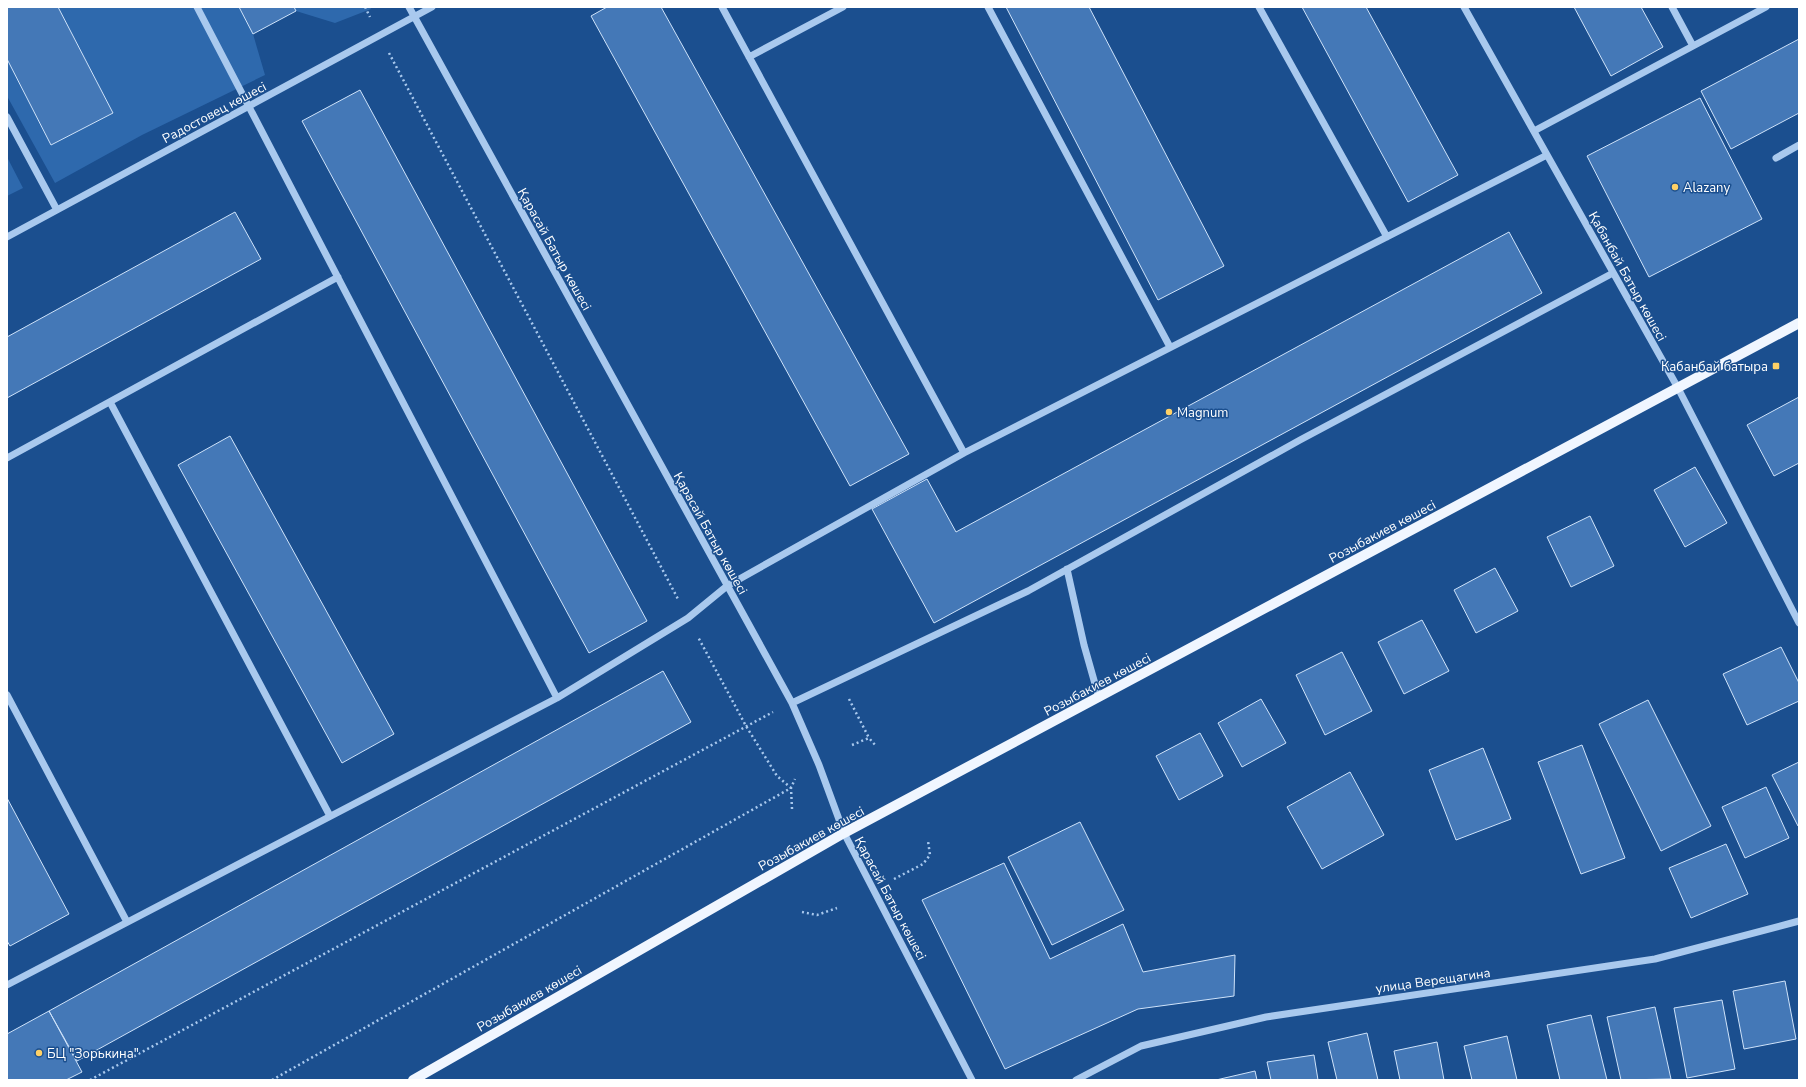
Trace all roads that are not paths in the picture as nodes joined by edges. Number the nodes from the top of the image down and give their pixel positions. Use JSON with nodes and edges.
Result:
{"nodes":[{"id":1,"x":198,"y":7,"type":"edge"},
{"id":2,"x":409,"y":7,"type":"edge"},
{"id":3,"x":432,"y":7,"type":"edge"},
{"id":4,"x":722,"y":7,"type":"edge"},
{"id":5,"x":843,"y":7,"type":"edge"},
{"id":6,"x":988,"y":7,"type":"edge"},
{"id":7,"x":1259,"y":7,"type":"edge"},
{"id":8,"x":1464,"y":7,"type":"edge"},
{"id":9,"x":1672,"y":7,"type":"edge"},
{"id":10,"x":1766,"y":7,"type":"edge"},
{"id":11,"x":415,"y":17,"type":"junction"},
{"id":12,"x":1693,"y":46,"type":"junction"},
{"id":13,"x":749,"y":57,"type":"junction"},
{"id":14,"x":249,"y":106,"type":"junction"},
{"id":15,"x":7,"y":117,"type":"edge"},
{"id":16,"x":1534,"y":131,"type":"junction"},
{"id":17,"x":1799,"y":145,"type":"edge"},
{"id":18,"x":1547,"y":155,"type":"junction"},
{"id":19,"x":1776,"y":158,"type":"dead end"},
{"id":20,"x":57,"y":210,"type":"junction"},
{"id":21,"x":7,"y":237,"type":"edge"},
{"id":22,"x":1387,"y":237,"type":"junction"},
{"id":23,"x":1613,"y":272,"type":"junction"},
{"id":24,"x":338,"y":277,"type":"junction"},
{"id":25,"x":1799,"y":323,"type":"edge"},
{"id":26,"x":1170,"y":347,"type":"junction"},
{"id":27,"x":1678,"y":388,"type":"junction"},
{"id":28,"x":110,"y":402,"type":"junction"},
{"id":29,"x":964,"y":453,"type":"junction"},
{"id":30,"x":7,"y":458,"type":"edge"},
{"id":31,"x":1067,"y":569,"type":"junction"},
{"id":32,"x":727,"y":586,"type":"junction"},
{"id":33,"x":1799,"y":623,"type":"edge"},
{"id":34,"x":7,"y":695,"type":"edge"},
{"id":35,"x":557,"y":698,"type":"junction"},
{"id":36,"x":1099,"y":698,"type":"junction"},
{"id":37,"x":792,"y":703,"type":"junction"},
{"id":38,"x":330,"y":816,"type":"junction"},
{"id":39,"x":844,"y":833,"type":"junction"},
{"id":40,"x":1799,"y":921,"type":"edge"},
{"id":41,"x":127,"y":922,"type":"junction"},
{"id":42,"x":7,"y":985,"type":"edge"},
{"id":43,"x":413,"y":1080,"type":"edge"},
{"id":44,"x":971,"y":1080,"type":"edge"},
{"id":45,"x":1076,"y":1080,"type":"edge"}],
"edges":[{"from":1,"to":14,"type":"street"},
{"from":2,"to":11,"type":"street","name":"Қарасай Батыр көшесі"},
{"from":3,"to":11,"type":"street","name":"Радостовец көшесі"},
{"from":4,"to":13,"type":"street"},
{"from":5,"to":13,"type":"street"},
{"from":6,"to":26,"type":"street"},
{"from":7,"to":22,"type":"street"},
{"from":8,"to":16,"type":"street","name":"Қабанбай Батыр көшесі"},
{"from":9,"to":12,"type":"street"},
{"from":10,"to":12,"type":"street"},
{"from":11,"to":14,"type":"street","name":"Радостовец көшесі"},
{"from":11,"to":32,"type":"street","name":"Қарасай Батыр көшесі"},
{"from":12,"to":16,"type":"street"},
{"from":13,"to":29,"type":"street"},
{"from":14,"to":20,"type":"street","name":"Радостовец көшесі"},
{"from":14,"to":24,"type":"street"},
{"from":15,"to":20,"type":"street"},
{"from":16,"to":18,"type":"street","name":"Қабанбай Батыр көшесі"},
{"from":17,"to":19,"type":"street"},
{"from":18,"to":22,"type":"street"},
{"from":18,"to":23,"type":"street","name":"Қабанбай Батыр көшесі"},
{"from":20,"to":21,"type":"street","name":"Радостовец көшесі"},
{"from":22,"to":26,"type":"street"},
{"from":23,"to":27,"type":"street","name":"Қабанбай Батыр көшесі"},
{"from":23,"to":31,"type":"street"},
{"from":24,"to":28,"type":"street"},
{"from":24,"to":35,"type":"street"},
{"from":25,"to":27,"type":"main road","name":"Розыбакиев көшесі"},
{"from":26,"to":29,"type":"street"},
{"from":27,"to":33,"type":"street","name":"Қабанбай Батыр көшесі"},
{"from":27,"to":36,"type":"main road","name":"Розыбакиев көшесі"},
{"from":28,"to":30,"type":"street"},
{"from":28,"to":38,"type":"street"},
{"from":29,"to":32,"type":"street"},
{"from":31,"to":36,"type":"street"},
{"from":31,"to":37,"type":"street"},
{"from":32,"to":35,"type":"street"},
{"from":32,"to":37,"type":"street","name":"Қарасай Батыр көшесі"},
{"from":34,"to":41,"type":"street"},
{"from":35,"to":38,"type":"street"},
{"from":36,"to":39,"type":"main road","name":"Розыбакиев көшесі"},
{"from":37,"to":39,"type":"street","name":"Қарасай Батыр көшесі"},
{"from":38,"to":41,"type":"street"},
{"from":39,"to":43,"type":"main road","name":"Розыбакиев көшесі"},
{"from":39,"to":44,"type":"street","name":"Қарасай Батыр көшесі"},
{"from":40,"to":45,"type":"street","name":"улица Верещагина"},
{"from":41,"to":42,"type":"street"}]}
